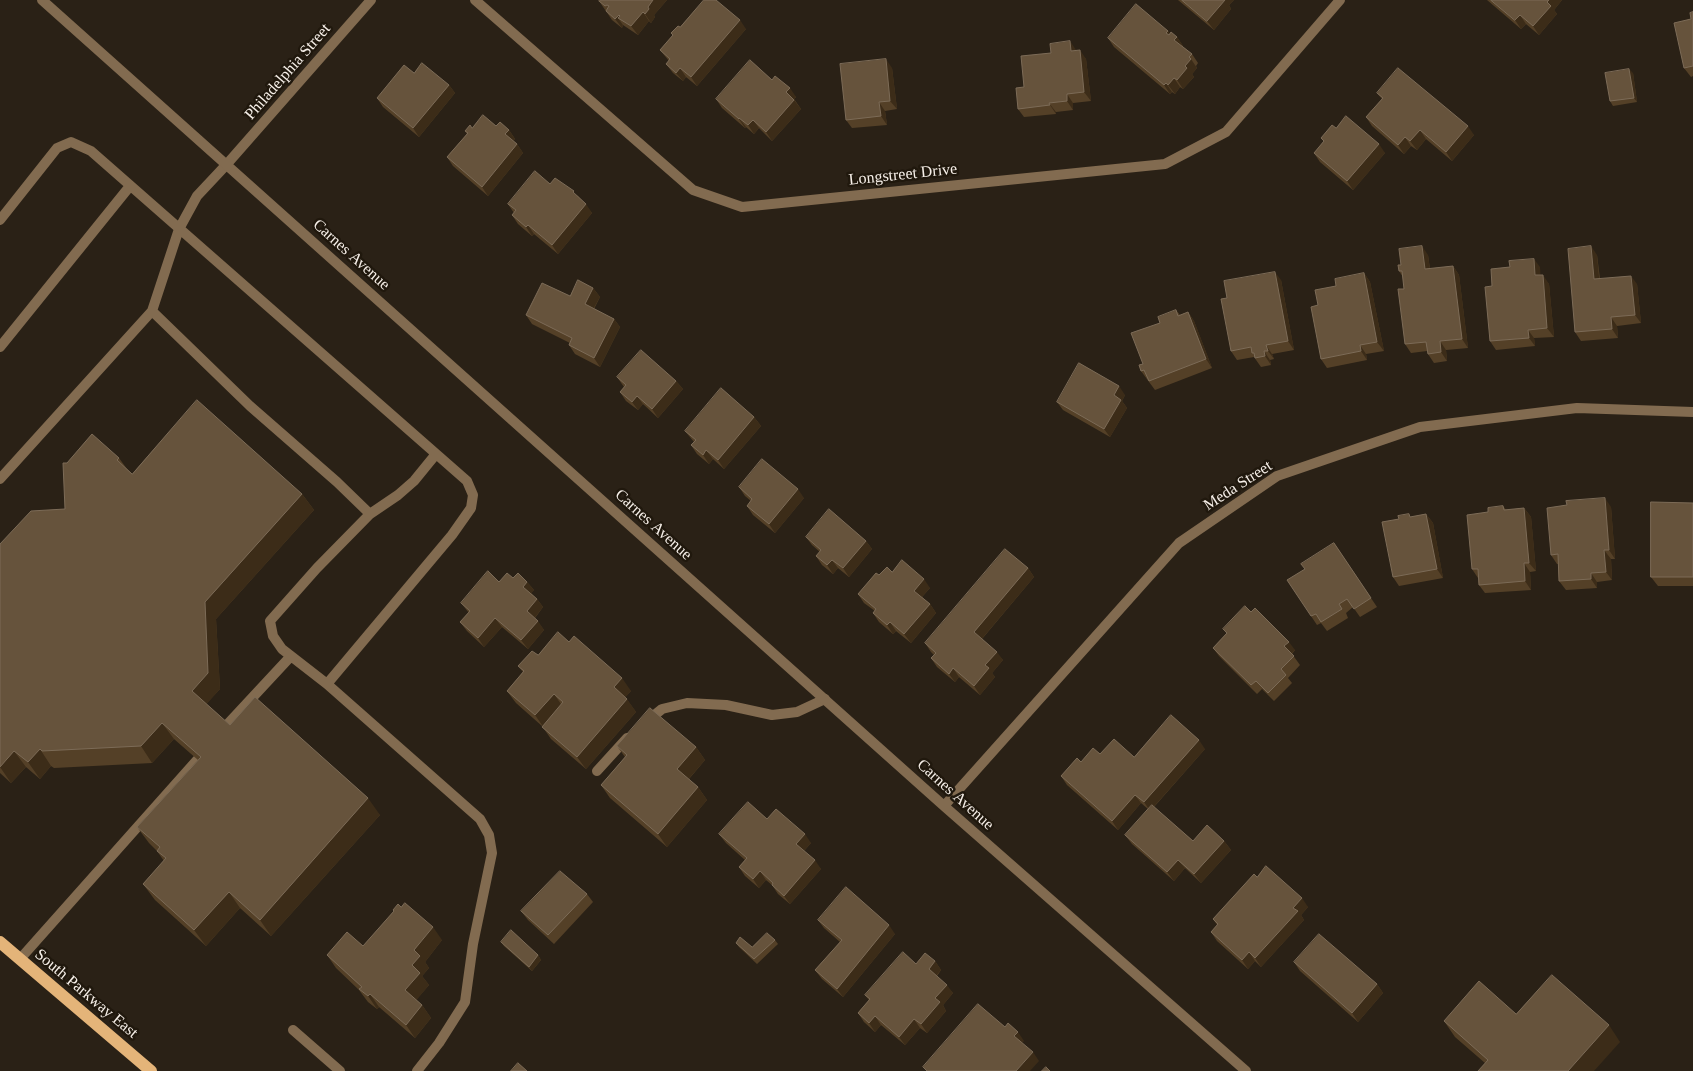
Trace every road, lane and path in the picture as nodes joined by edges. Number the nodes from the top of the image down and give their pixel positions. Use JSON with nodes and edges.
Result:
{"nodes":[{"id":1,"x":42,"y":0,"type":"edge"},
{"id":2,"x":371,"y":0,"type":"edge"},
{"id":3,"x":475,"y":0,"type":"edge"},
{"id":4,"x":1340,"y":0,"type":"edge"},
{"id":5,"x":227,"y":164,"type":"junction"},
{"id":6,"x":130,"y":186,"type":"junction"},
{"id":7,"x":0,"y":220,"type":"edge"},
{"id":8,"x":179,"y":229,"type":"junction"},
{"id":9,"x":152,"y":311,"type":"junction"},
{"id":10,"x":0,"y":347,"type":"edge"},
{"id":11,"x":1693,"y":412,"type":"edge"},
{"id":12,"x":436,"y":454,"type":"junction"},
{"id":13,"x":0,"y":479,"type":"edge"},
{"id":14,"x":370,"y":514,"type":"junction"},
{"id":15,"x":291,"y":656,"type":"junction"},
{"id":16,"x":327,"y":684,"type":"junction"},
{"id":17,"x":825,"y":699,"type":"junction"},
{"id":18,"x":224,"y":727,"type":"edge"},
{"id":19,"x":197,"y":760,"type":"edge"},
{"id":20,"x":597,"y":771,"type":"dead end"},
{"id":21,"x":944,"y":806,"type":"junction"},
{"id":22,"x":0,"y":942,"type":"edge"},
{"id":23,"x":20,"y":960,"type":"junction"},
{"id":24,"x":293,"y":1030,"type":"dead end"},
{"id":25,"x":151,"y":1071,"type":"edge"},
{"id":26,"x":340,"y":1071,"type":"edge"},
{"id":27,"x":417,"y":1071,"type":"edge"},
{"id":28,"x":1246,"y":1071,"type":"edge"}],
"edges":[{"from":1,"to":5,"type":"street","name":"Carnes Avenue"},
{"from":2,"to":5,"type":"street","name":"Philadelphia Street"},
{"from":3,"to":4,"type":"street","name":"Longstreet Drive"},
{"from":5,"to":8,"type":"street","name":"Philadelphia Street"},
{"from":5,"to":17,"type":"street","name":"Carnes Avenue"},
{"from":6,"to":7,"type":"street"},
{"from":6,"to":8,"type":"street"},
{"from":6,"to":10,"type":"street"},
{"from":8,"to":9,"type":"street","name":"Philadelphia Street"},
{"from":8,"to":12,"type":"street"},
{"from":9,"to":13,"type":"street"},
{"from":9,"to":14,"type":"street"},
{"from":11,"to":21,"type":"street","name":"Meda Street"},
{"from":12,"to":14,"type":"street"},
{"from":12,"to":16,"type":"street"},
{"from":14,"to":15,"type":"street"},
{"from":15,"to":16,"type":"street"},
{"from":15,"to":18,"type":"street"},
{"from":16,"to":27,"type":"street"},
{"from":17,"to":20,"type":"street"},
{"from":17,"to":21,"type":"street","name":"Carnes Avenue"},
{"from":19,"to":23,"type":"street"},
{"from":21,"to":28,"type":"street","name":"Carnes Avenue"},
{"from":22,"to":23,"type":"main road","name":"South Parkway East"},
{"from":23,"to":25,"type":"main road","name":"South Parkway East"},
{"from":24,"to":26,"type":"street"}]}
